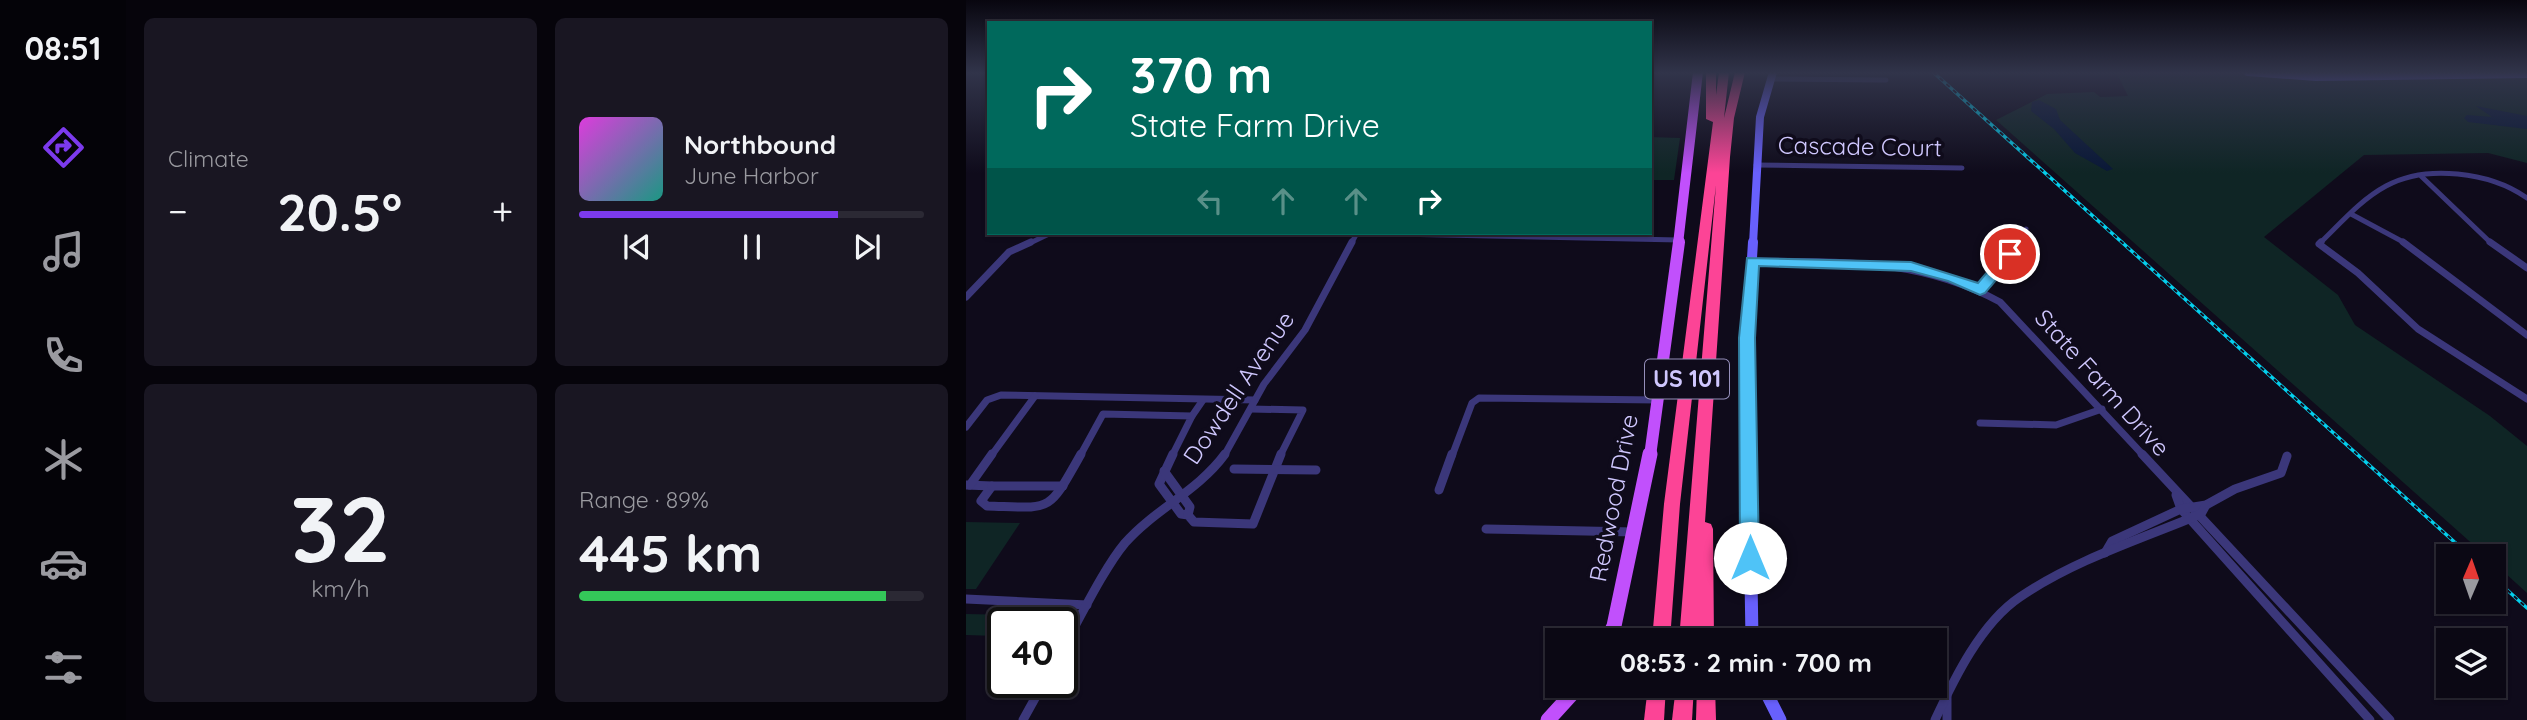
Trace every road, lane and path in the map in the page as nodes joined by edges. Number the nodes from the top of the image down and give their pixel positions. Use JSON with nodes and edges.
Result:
{"nodes":[{"id":1,"x":1694,"y":106,"type":"edge"},
{"id":2,"x":1711,"y":106,"type":"edge"},
{"id":3,"x":1719,"y":106,"type":"edge"},
{"id":4,"x":1732,"y":106,"type":"edge"},
{"id":5,"x":1734,"y":106,"type":"edge"},
{"id":6,"x":1761,"y":106,"type":"edge"},
{"id":7,"x":1729,"y":118,"type":"junction"},
{"id":8,"x":1712,"y":155,"type":"junction"},
{"id":9,"x":1756,"y":165,"type":"junction"},
{"id":10,"x":1962,"y":168,"type":"dead end"},
{"id":11,"x":2421,"y":176,"type":"junction"},
{"id":12,"x":2527,"y":198,"type":"edge"},
{"id":13,"x":2351,"y":214,"type":"junction"},
{"id":14,"x":2026,"y":229,"type":"dead end"},
{"id":15,"x":1045,"y":235,"type":"edge"},
{"id":16,"x":1356,"y":235,"type":"edge"},
{"id":17,"x":1449,"y":235,"type":"edge"},
{"id":18,"x":1679,"y":240,"type":"junction"},
{"id":19,"x":1752,"y":261,"type":"junction"},
{"id":20,"x":2527,"y":268,"type":"edge"},
{"id":21,"x":1980,"y":290,"type":"junction"},
{"id":22,"x":969,"y":291,"type":"edge"},
{"id":23,"x":966,"y":297,"type":"edge"},
{"id":24,"x":2527,"y":335,"type":"edge"},
{"id":25,"x":1707,"y":391,"type":"junction"},
{"id":26,"x":1035,"y":396,"type":"junction"},
{"id":27,"x":1114,"y":397,"type":"junction"},
{"id":28,"x":1203,"y":400,"type":"junction"},
{"id":29,"x":1658,"y":400,"type":"junction"},
{"id":30,"x":2527,"y":400,"type":"edge"},
{"id":31,"x":1253,"y":405,"type":"junction"},
{"id":32,"x":2102,"y":409,"type":"junction"},
{"id":33,"x":1103,"y":414,"type":"junction"},
{"id":34,"x":1192,"y":416,"type":"junction"},
{"id":35,"x":1980,"y":423,"type":"dead end"},
{"id":36,"x":966,"y":428,"type":"edge"},
{"id":37,"x":2287,"y":456,"type":"dead end"},
{"id":38,"x":1234,"y":469,"type":"dead end"},
{"id":39,"x":1274,"y":469,"type":"junction"},
{"id":40,"x":1316,"y":470,"type":"dead end"},
{"id":41,"x":1164,"y":471,"type":"junction"},
{"id":42,"x":968,"y":485,"type":"edge"},
{"id":43,"x":992,"y":486,"type":"junction"},
{"id":44,"x":1063,"y":486,"type":"junction"},
{"id":45,"x":1439,"y":490,"type":"dead end"},
{"id":46,"x":2176,"y":494,"type":"junction"},
{"id":47,"x":1182,"y":495,"type":"junction"},
{"id":48,"x":1171,"y":502,"type":"junction"},
{"id":49,"x":2192,"y":505,"type":"junction"},
{"id":50,"x":2206,"y":505,"type":"junction"},
{"id":51,"x":2181,"y":509,"type":"junction"},
{"id":52,"x":2201,"y":514,"type":"junction"},
{"id":53,"x":1188,"y":515,"type":"junction"},
{"id":54,"x":2190,"y":519,"type":"junction"},
{"id":55,"x":1486,"y":528,"type":"dead end"},
{"id":56,"x":1635,"y":532,"type":"junction"},
{"id":57,"x":2105,"y":553,"type":"junction"},
{"id":58,"x":966,"y":599,"type":"edge"},
{"id":59,"x":1087,"y":605,"type":"junction"},
{"id":60,"x":1078,"y":621,"type":"edge"},
{"id":61,"x":1613,"y":628,"type":"edge"},
{"id":62,"x":1662,"y":628,"type":"edge"},
{"id":63,"x":1689,"y":628,"type":"edge"},
{"id":64,"x":1705,"y":628,"type":"edge"},
{"id":65,"x":1752,"y":628,"type":"edge"},
{"id":66,"x":1948,"y":696,"type":"junction"},
{"id":67,"x":1035,"y":698,"type":"edge"},
{"id":68,"x":1568,"y":698,"type":"edge"},
{"id":69,"x":1656,"y":698,"type":"edge"},
{"id":70,"x":1684,"y":698,"type":"edge"},
{"id":71,"x":1706,"y":698,"type":"edge"},
{"id":72,"x":1769,"y":698,"type":"edge"},
{"id":73,"x":1023,"y":720,"type":"edge"},
{"id":74,"x":1548,"y":720,"type":"edge"},
{"id":75,"x":1654,"y":720,"type":"edge"},
{"id":76,"x":1682,"y":720,"type":"edge"},
{"id":77,"x":1706,"y":720,"type":"edge"},
{"id":78,"x":1780,"y":720,"type":"edge"},
{"id":79,"x":1935,"y":720,"type":"edge"},
{"id":80,"x":1947,"y":720,"type":"edge"},
{"id":81,"x":2370,"y":720,"type":"edge"},
{"id":82,"x":2390,"y":720,"type":"edge"}],
"edges":[{"from":1,"to":18,"type":"main road","name":"Redwood Drive"},
{"from":2,"to":8,"type":"highway"},
{"from":3,"to":8,"type":"highway","number":"US 101"},
{"from":4,"to":7,"type":"highway","number":"US 101"},
{"from":5,"to":7,"type":"highway"},
{"from":6,"to":9,"type":"street"},
{"from":7,"to":25,"type":"highway","number":"US 101"},
{"from":8,"to":62,"type":"highway","number":"US 101"},
{"from":9,"to":10,"type":"street","name":"Cascade Court"},
{"from":9,"to":19,"type":"street"},
{"from":11,"to":12,"type":"street"},
{"from":11,"to":13,"type":"street"},
{"from":11,"to":20,"type":"street"},
{"from":13,"to":24,"type":"street"},
{"from":13,"to":30,"type":"street"},
{"from":14,"to":21,"type":"street"},
{"from":15,"to":22,"type":"street"},
{"from":16,"to":31,"type":"street","name":"Dowdell Avenue"},
{"from":17,"to":18,"type":"street"},
{"from":18,"to":29,"type":"main road","name":"Redwood Drive"},
{"from":19,"to":21,"type":"street","name":"State Farm Drive"},
{"from":19,"to":65,"type":"street"},
{"from":21,"to":32,"type":"street","name":"State Farm Drive"},
{"from":22,"to":23,"type":"street"},
{"from":25,"to":63,"type":"highway","number":"US 101"},
{"from":25,"to":64,"type":"highway"},
{"from":26,"to":27,"type":"street"},
{"from":26,"to":36,"type":"street"},
{"from":26,"to":42,"type":"street"},
{"from":27,"to":28,"type":"street"},
{"from":27,"to":33,"type":"street"},
{"from":28,"to":31,"type":"street"},
{"from":28,"to":34,"type":"street"},
{"from":29,"to":45,"type":"street"},
{"from":29,"to":56,"type":"main road","name":"Redwood Drive"},
{"from":31,"to":39,"type":"street"},
{"from":31,"to":47,"type":"street","name":"Dowdell Avenue"},
{"from":32,"to":35,"type":"street"},
{"from":32,"to":46,"type":"street","name":"State Farm Drive"},
{"from":33,"to":34,"type":"street"},
{"from":33,"to":44,"type":"street"},
{"from":34,"to":41,"type":"street"},
{"from":37,"to":50,"type":"street"},
{"from":38,"to":39,"type":"street"},
{"from":39,"to":40,"type":"street"},
{"from":39,"to":53,"type":"street"},
{"from":41,"to":47,"type":"street"},
{"from":41,"to":48,"type":"street"},
{"from":42,"to":43,"type":"street"},
{"from":43,"to":44,"type":"street"},
{"from":43,"to":44,"type":"street"},
{"from":46,"to":49,"type":"street","name":"State Farm Drive"},
{"from":46,"to":51,"type":"street","name":"State Farm Drive"},
{"from":47,"to":48,"type":"street","name":"Dowdell Avenue"},
{"from":47,"to":53,"type":"street"},
{"from":48,"to":53,"type":"street"},
{"from":48,"to":59,"type":"street","name":"Dowdell Avenue"},
{"from":49,"to":50,"type":"street"},
{"from":49,"to":51,"type":"street"},
{"from":49,"to":52,"type":"street","name":"State Farm Drive"},
{"from":50,"to":52,"type":"street"},
{"from":51,"to":54,"type":"street","name":"State Farm Drive"},
{"from":51,"to":57,"type":"street"},
{"from":52,"to":54,"type":"street"},
{"from":52,"to":82,"type":"street","name":"State Farm Drive"},
{"from":54,"to":57,"type":"street"},
{"from":54,"to":81,"type":"street","name":"State Farm Drive"},
{"from":55,"to":56,"type":"street"},
{"from":56,"to":61,"type":"main road","name":"Redwood Drive"},
{"from":57,"to":66,"type":"street"},
{"from":58,"to":59,"type":"street"},
{"from":59,"to":60,"type":"street","name":"Dowdell Avenue"},
{"from":66,"to":79,"type":"street"},
{"from":66,"to":80,"type":"street"},
{"from":67,"to":73,"type":"street"},
{"from":68,"to":74,"type":"main road"},
{"from":69,"to":75,"type":"highway"},
{"from":70,"to":76,"type":"highway"},
{"from":71,"to":77,"type":"highway"},
{"from":72,"to":78,"type":"street"}]}
